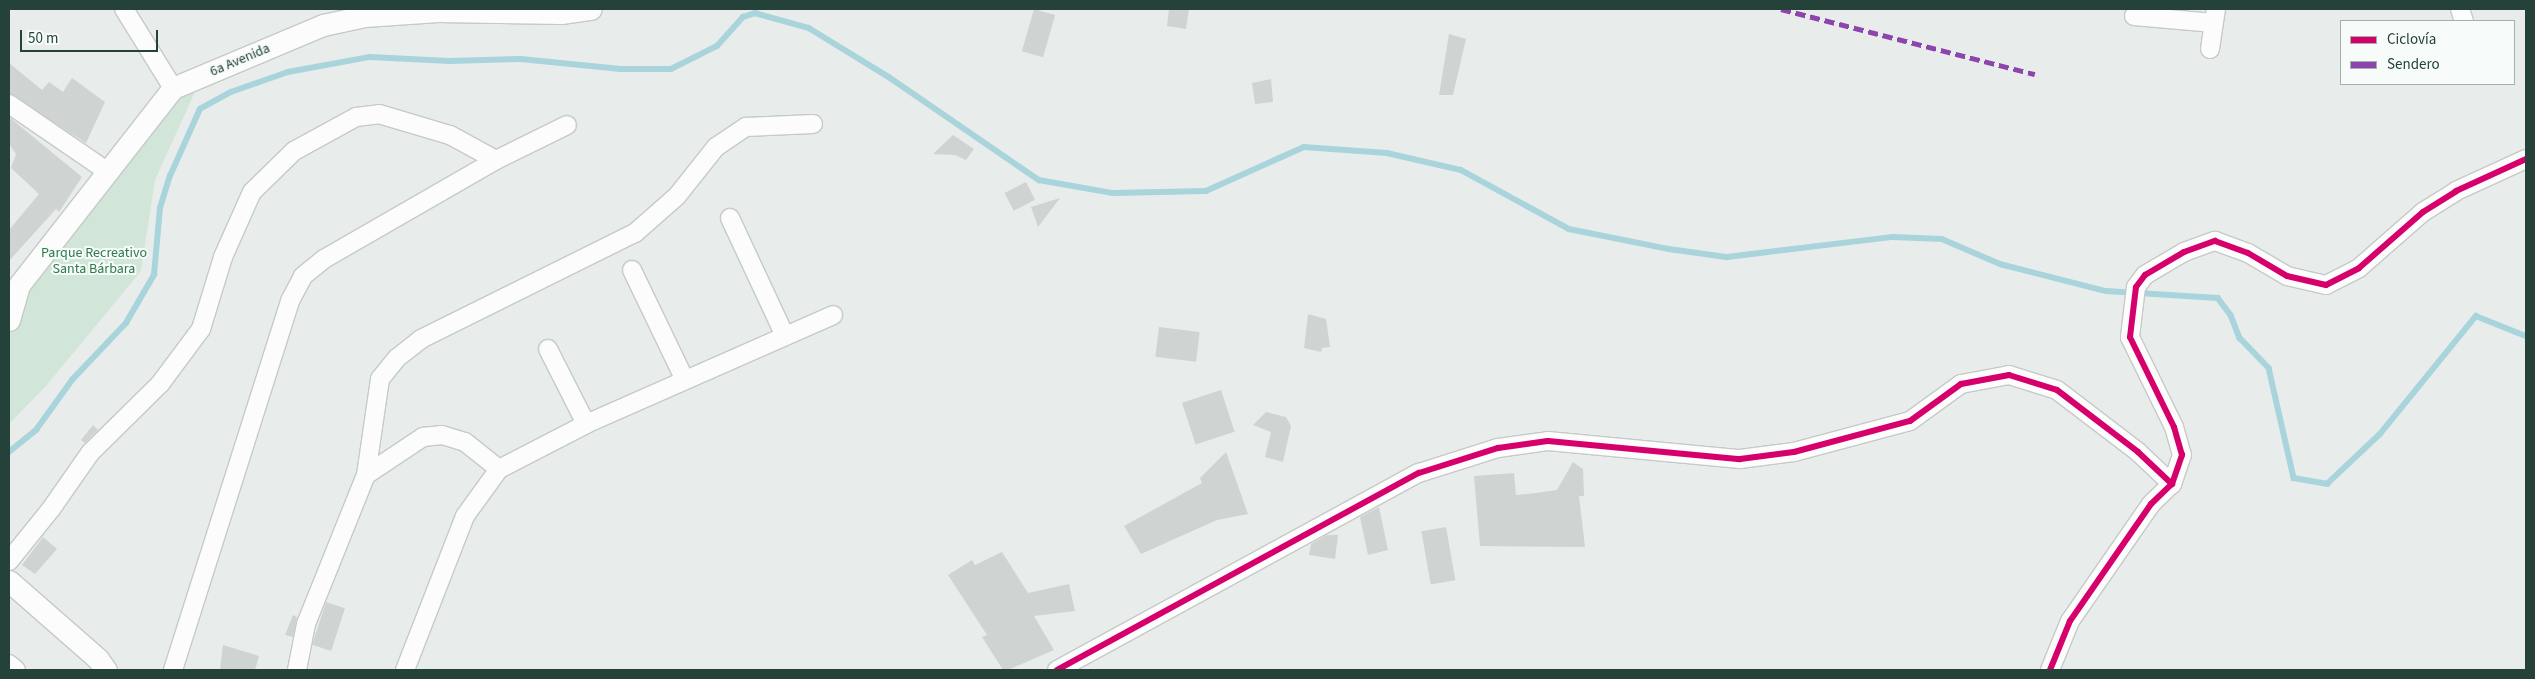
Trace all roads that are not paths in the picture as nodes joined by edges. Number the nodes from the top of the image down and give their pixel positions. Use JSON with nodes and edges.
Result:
{"nodes":[{"id":1,"x":124,"y":9,"type":"edge"},
{"id":2,"x":591,"y":9,"type":"edge"},
{"id":3,"x":437,"y":10,"type":"edge"},
{"id":4,"x":520,"y":10,"type":"edge"},
{"id":5,"x":2134,"y":16,"type":"dead end"},
{"id":6,"x":2215,"y":16,"type":"edge"},
{"id":7,"x":2210,"y":49,"type":"dead end"},
{"id":8,"x":173,"y":88,"type":"junction"},
{"id":9,"x":9,"y":104,"type":"edge"},
{"id":10,"x":813,"y":124,"type":"dead end"},
{"id":11,"x":566,"y":125,"type":"dead end"},
{"id":12,"x":2526,"y":158,"type":"edge"},
{"id":13,"x":496,"y":160,"type":"junction"},
{"id":14,"x":107,"y":171,"type":"junction"},
{"id":15,"x":730,"y":218,"type":"dead end"},
{"id":16,"x":632,"y":270,"type":"dead end"},
{"id":17,"x":833,"y":315,"type":"dead end"},
{"id":18,"x":9,"y":320,"type":"edge"},
{"id":19,"x":785,"y":336,"type":"junction"},
{"id":20,"x":548,"y":349,"type":"dead end"},
{"id":21,"x":685,"y":380,"type":"junction"},
{"id":22,"x":586,"y":424,"type":"junction"},
{"id":23,"x":499,"y":470,"type":"junction"},
{"id":24,"x":366,"y":475,"type":"junction"},
{"id":25,"x":2172,"y":484,"type":"junction"},
{"id":26,"x":9,"y":561,"type":"edge"},
{"id":27,"x":9,"y":581,"type":"edge"},
{"id":28,"x":9,"y":665,"type":"edge"},
{"id":29,"x":16,"y":670,"type":"edge"},
{"id":30,"x":106,"y":670,"type":"edge"},
{"id":31,"x":173,"y":670,"type":"edge"},
{"id":32,"x":297,"y":670,"type":"edge"},
{"id":33,"x":405,"y":670,"type":"edge"},
{"id":34,"x":1057,"y":670,"type":"edge"},
{"id":35,"x":2050,"y":670,"type":"edge"}],
"edges":[{"from":1,"to":8,"type":"street"},
{"from":2,"to":4,"type":"street","name":"6a Avenida"},
{"from":3,"to":4,"type":"street","name":"6a Avenida"},
{"from":3,"to":8,"type":"street","name":"6a Avenida"},
{"from":5,"to":6,"type":"street"},
{"from":6,"to":7,"type":"street"},
{"from":8,"to":14,"type":"street","name":"6a Avenida"},
{"from":9,"to":14,"type":"street"},
{"from":10,"to":24,"type":"street"},
{"from":11,"to":13,"type":"street"},
{"from":12,"to":25,"type":"street"},
{"from":13,"to":26,"type":"street"},
{"from":13,"to":31,"type":"street"},
{"from":14,"to":18,"type":"street","name":"6a Avenida"},
{"from":15,"to":19,"type":"street"},
{"from":16,"to":21,"type":"street"},
{"from":17,"to":19,"type":"street"},
{"from":19,"to":21,"type":"street"},
{"from":20,"to":22,"type":"street"},
{"from":21,"to":22,"type":"street"},
{"from":22,"to":23,"type":"street"},
{"from":23,"to":24,"type":"street"},
{"from":23,"to":33,"type":"street"},
{"from":24,"to":32,"type":"street"},
{"from":25,"to":34,"type":"street"},
{"from":25,"to":35,"type":"street"},
{"from":27,"to":30,"type":"street"},
{"from":28,"to":29,"type":"street"}]}
